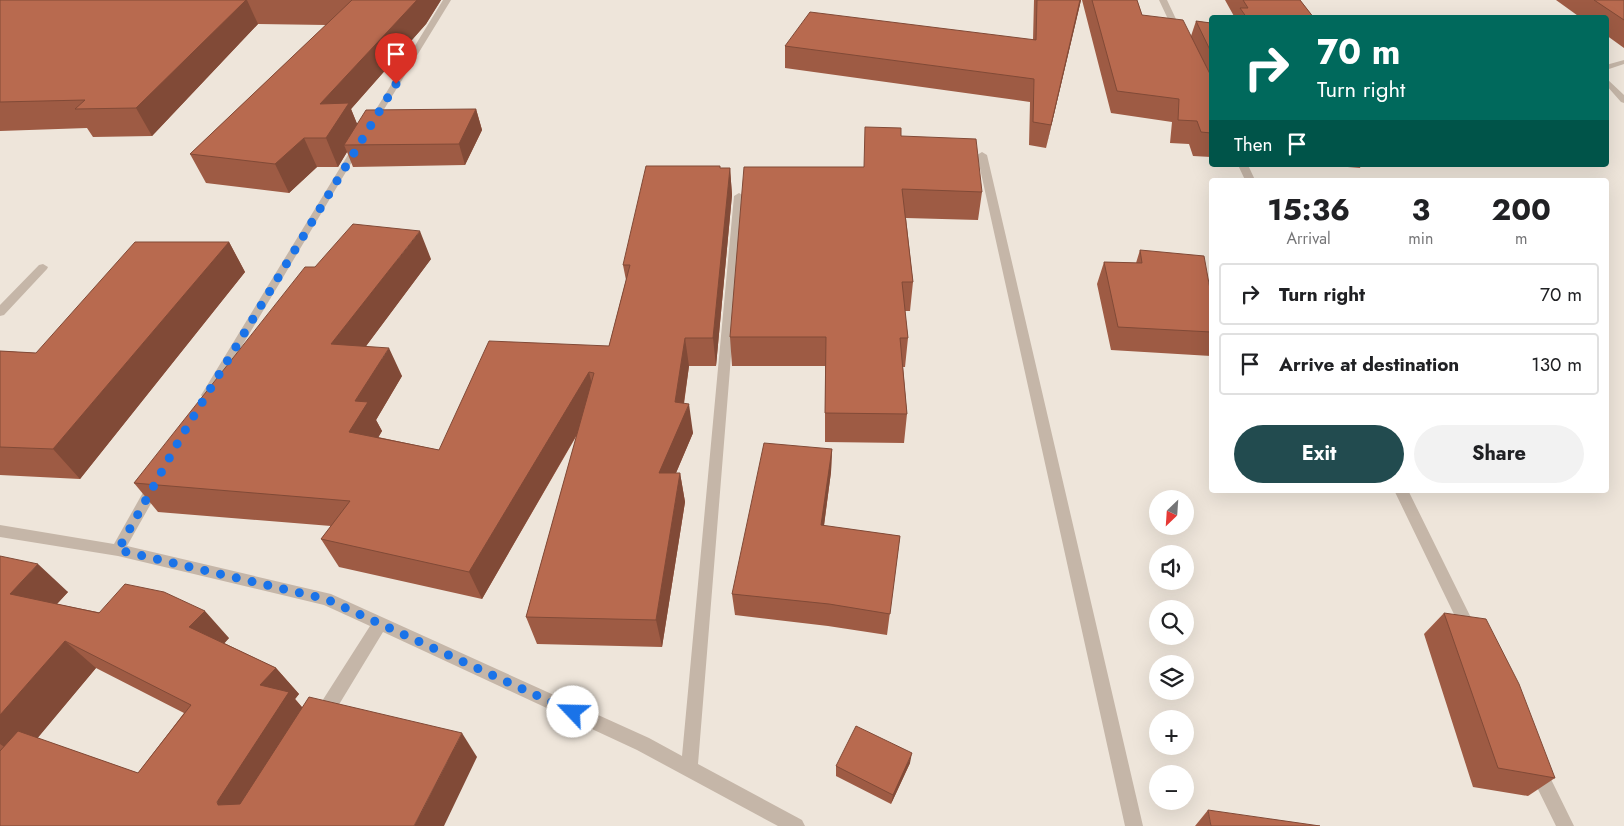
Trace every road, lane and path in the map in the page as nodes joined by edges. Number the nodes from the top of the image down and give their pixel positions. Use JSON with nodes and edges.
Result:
{"nodes":[{"id":1,"x":446,"y":0,"type":"edge"},
{"id":2,"x":1162,"y":0,"type":"edge"},
{"id":3,"x":1183,"y":42,"type":"edge"},
{"id":4,"x":1624,"y":62,"type":"edge"},
{"id":5,"x":1609,"y":66,"type":"edge"},
{"id":6,"x":1609,"y":83,"type":"edge"},
{"id":7,"x":1624,"y":100,"type":"edge"},
{"id":8,"x":982,"y":155,"type":"dead end"},
{"id":9,"x":739,"y":196,"type":"dead end"},
{"id":10,"x":43,"y":267,"type":"dead end"},
{"id":11,"x":0,"y":312,"type":"edge"},
{"id":12,"x":202,"y":404,"type":"edge"},
{"id":13,"x":162,"y":472,"type":"edge"},
{"id":14,"x":1402,"y":493,"type":"edge"},
{"id":15,"x":0,"y":531,"type":"edge"},
{"id":16,"x":118,"y":550,"type":"junction"},
{"id":17,"x":380,"y":623,"type":"junction"},
{"id":18,"x":1479,"y":649,"type":"edge"},
{"id":19,"x":317,"y":725,"type":"edge"},
{"id":20,"x":1530,"y":755,"type":"edge"},
{"id":21,"x":689,"y":769,"type":"junction"},
{"id":22,"x":796,"y":826,"type":"edge"},
{"id":23,"x":1134,"y":826,"type":"edge"},
{"id":24,"x":1565,"y":826,"type":"edge"}],
"edges":[{"from":1,"to":12,"type":"street"},
{"from":2,"to":3,"type":"street"},
{"from":4,"to":5,"type":"street"},
{"from":6,"to":7,"type":"street"},
{"from":8,"to":23,"type":"street"},
{"from":9,"to":21,"type":"street"},
{"from":10,"to":11,"type":"street"},
{"from":13,"to":16,"type":"street"},
{"from":14,"to":18,"type":"street"},
{"from":15,"to":16,"type":"street"},
{"from":16,"to":17,"type":"street"},
{"from":17,"to":19,"type":"street"},
{"from":17,"to":21,"type":"street"},
{"from":20,"to":24,"type":"street"},
{"from":21,"to":22,"type":"street"}]}
